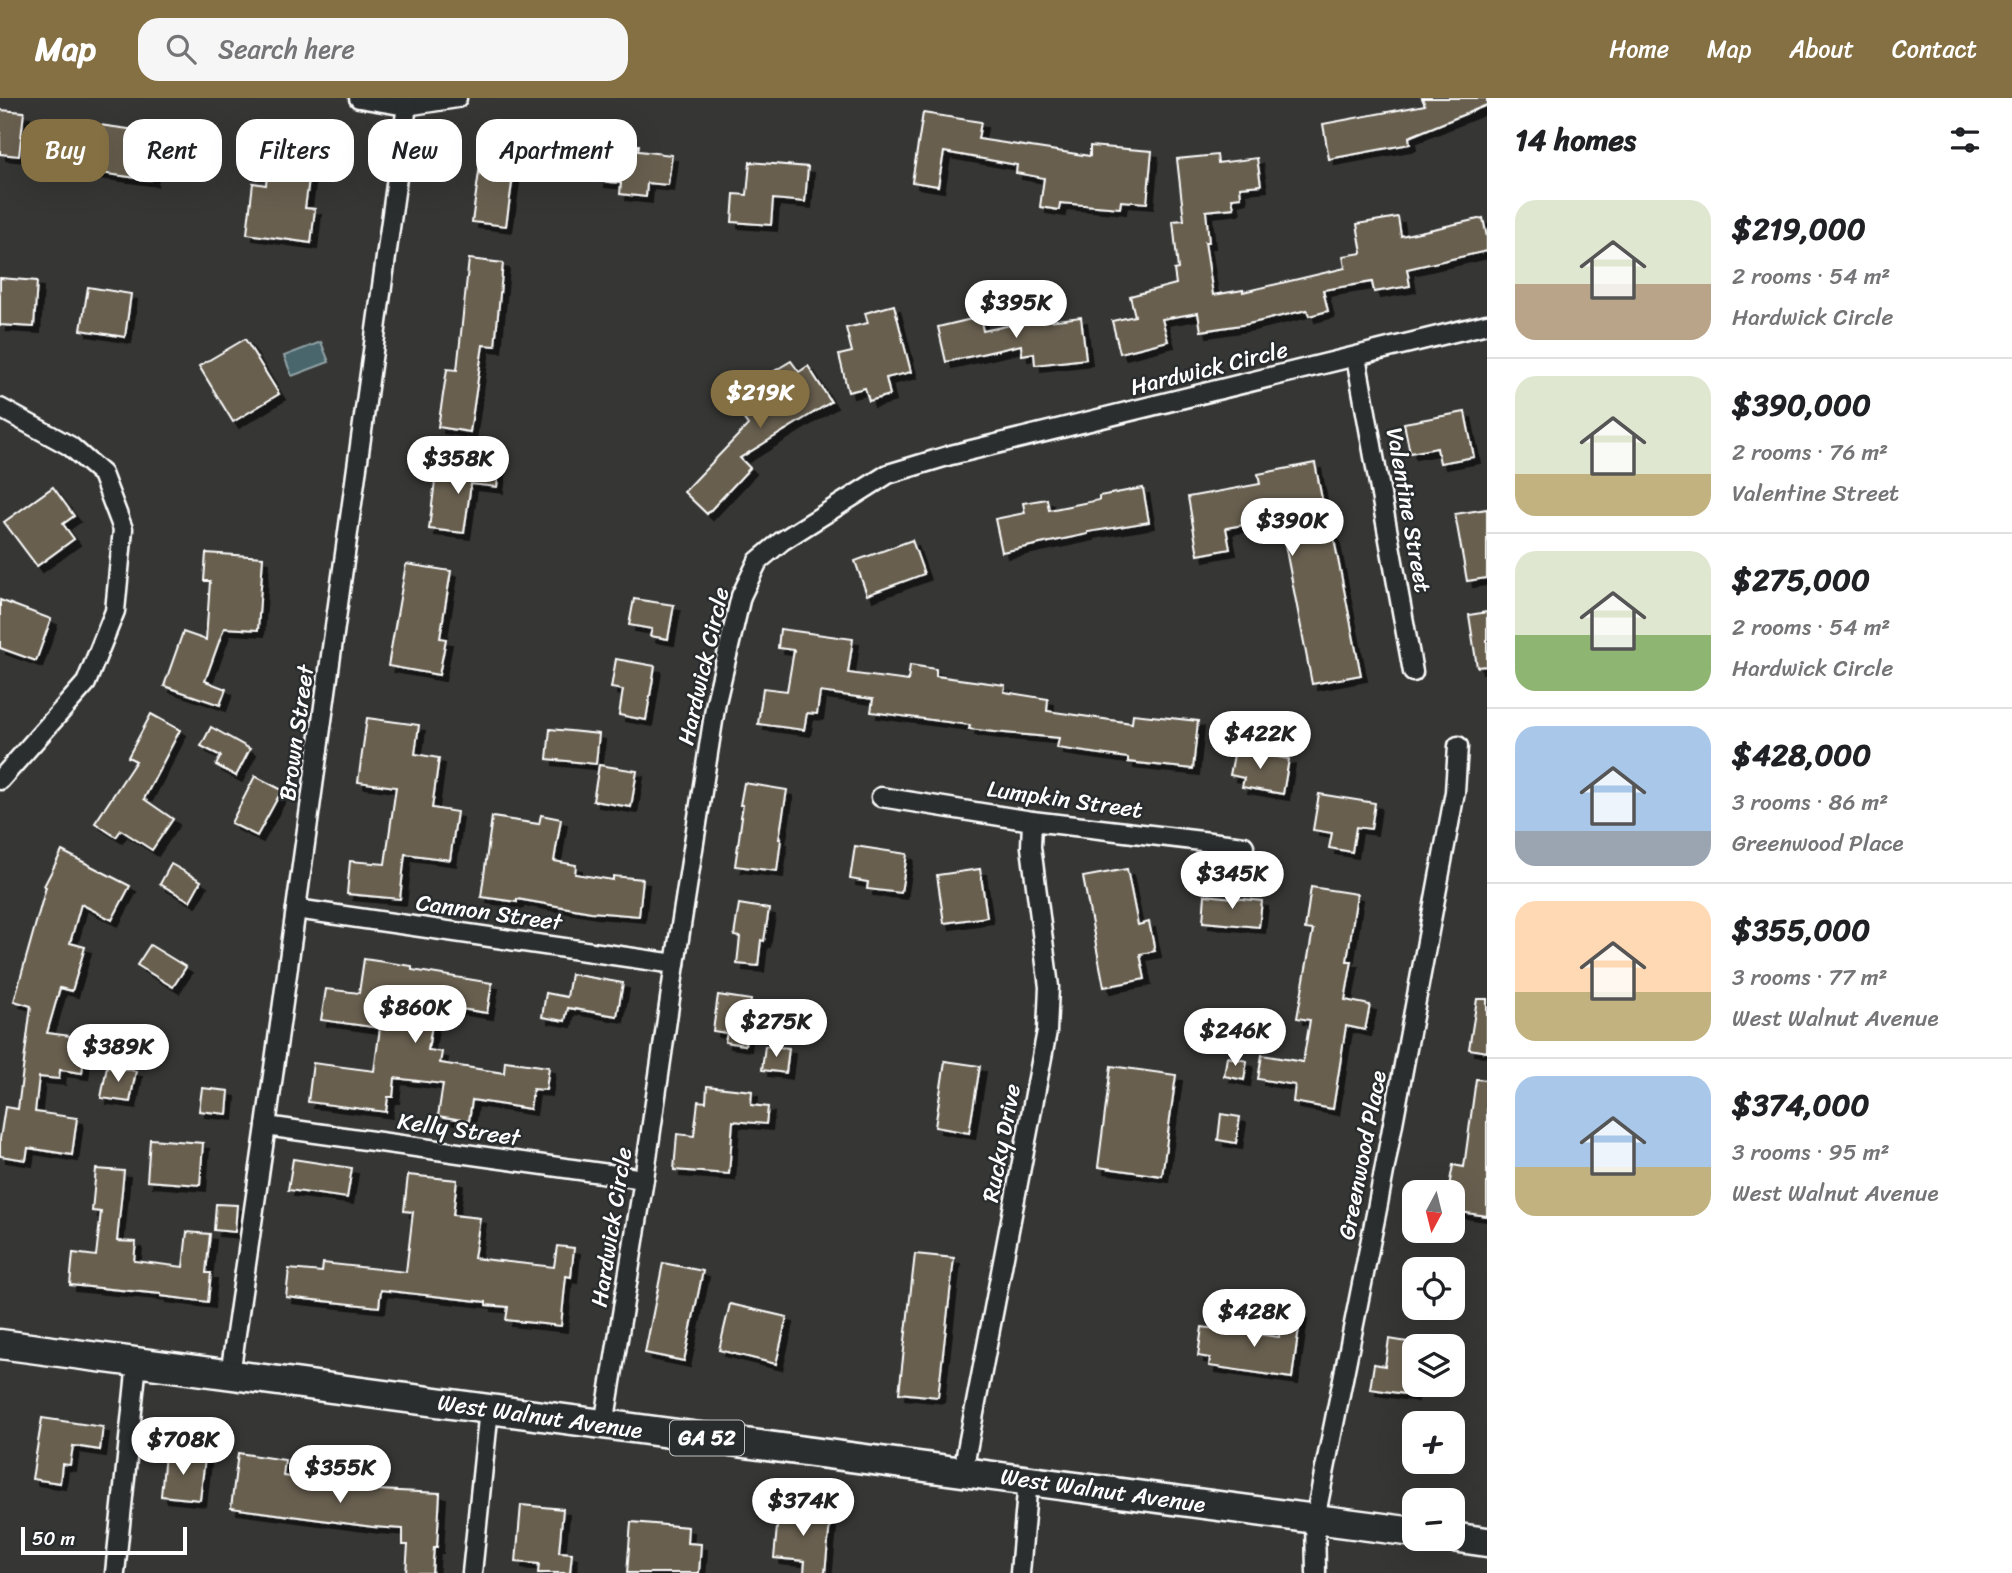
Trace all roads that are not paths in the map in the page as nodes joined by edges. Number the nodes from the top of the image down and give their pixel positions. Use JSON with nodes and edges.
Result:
{"nodes":[{"id":1,"x":359,"y":98,"type":"edge"},
{"id":2,"x":457,"y":98,"type":"edge"},
{"id":3,"x":407,"y":102,"type":"edge"},
{"id":4,"x":1487,"y":324,"type":"edge"},
{"id":5,"x":1356,"y":357,"type":"junction"},
{"id":6,"x":0,"y":408,"type":"edge"},
{"id":7,"x":1413,"y":672,"type":"dead end"},
{"id":8,"x":1458,"y":746,"type":"dead end"},
{"id":9,"x":0,"y":780,"type":"edge"},
{"id":10,"x":881,"y":797,"type":"dead end"},
{"id":11,"x":1031,"y":821,"type":"junction"},
{"id":12,"x":1244,"y":846,"type":"dead end"},
{"id":13,"x":296,"y":909,"type":"junction"},
{"id":14,"x":675,"y":964,"type":"junction"},
{"id":15,"x":266,"y":1126,"type":"junction"},
{"id":16,"x":644,"y":1179,"type":"junction"},
{"id":17,"x":0,"y":1344,"type":"edge"},
{"id":18,"x":137,"y":1363,"type":"junction"},
{"id":19,"x":229,"y":1375,"type":"junction"},
{"id":20,"x":489,"y":1409,"type":"junction"},
{"id":21,"x":604,"y":1424,"type":"junction"},
{"id":22,"x":963,"y":1471,"type":"junction"},
{"id":23,"x":1028,"y":1480,"type":"junction"},
{"id":24,"x":1315,"y":1519,"type":"junction"},
{"id":25,"x":1402,"y":1530,"type":"edge"},
{"id":26,"x":1465,"y":1539,"type":"edge"},
{"id":27,"x":1487,"y":1542,"type":"edge"},
{"id":28,"x":115,"y":1573,"type":"edge"},
{"id":29,"x":472,"y":1573,"type":"edge"},
{"id":30,"x":1020,"y":1573,"type":"edge"},
{"id":31,"x":1315,"y":1573,"type":"edge"}],
"edges":[{"from":1,"to":3,"type":"street"},
{"from":2,"to":3,"type":"street"},
{"from":3,"to":13,"type":"street","name":"Brown Street"},
{"from":4,"to":5,"type":"street","name":"Hardwick Circle"},
{"from":5,"to":7,"type":"street","name":"Valentine Street"},
{"from":5,"to":14,"type":"street","name":"Hardwick Circle"},
{"from":6,"to":9,"type":"street"},
{"from":8,"to":24,"type":"street","name":"Greenwood Place"},
{"from":10,"to":11,"type":"street","name":"Lumpkin Street"},
{"from":11,"to":12,"type":"street","name":"Lumpkin Street"},
{"from":11,"to":22,"type":"street","name":"Rucky Drive"},
{"from":13,"to":14,"type":"street","name":"Cannon Street"},
{"from":13,"to":15,"type":"street","name":"Brown Street"},
{"from":14,"to":16,"type":"street","name":"Hardwick Circle"},
{"from":15,"to":16,"type":"street","name":"Kelly Street"},
{"from":15,"to":19,"type":"street","name":"Brown Street"},
{"from":16,"to":21,"type":"street","name":"Hardwick Circle"},
{"from":17,"to":18,"type":"main road","name":"West Walnut Avenue","number":"GA 52"},
{"from":18,"to":19,"type":"main road","name":"West Walnut Avenue","number":"GA 52"},
{"from":18,"to":28,"type":"street"},
{"from":19,"to":20,"type":"main road","name":"West Walnut Avenue","number":"GA 52"},
{"from":20,"to":21,"type":"main road","name":"West Walnut Avenue","number":"GA 52"},
{"from":20,"to":29,"type":"street"},
{"from":21,"to":22,"type":"main road","name":"West Walnut Avenue","number":"GA 52"},
{"from":22,"to":23,"type":"main road","name":"West Walnut Avenue","number":"GA 52"},
{"from":23,"to":24,"type":"main road","name":"West Walnut Avenue","number":"GA 52"},
{"from":23,"to":30,"type":"street"},
{"from":24,"to":25,"type":"main road","name":"West Walnut Avenue","number":"GA 52"},
{"from":24,"to":31,"type":"street","name":"Greenwood Place"},
{"from":26,"to":27,"type":"main road"}]}
